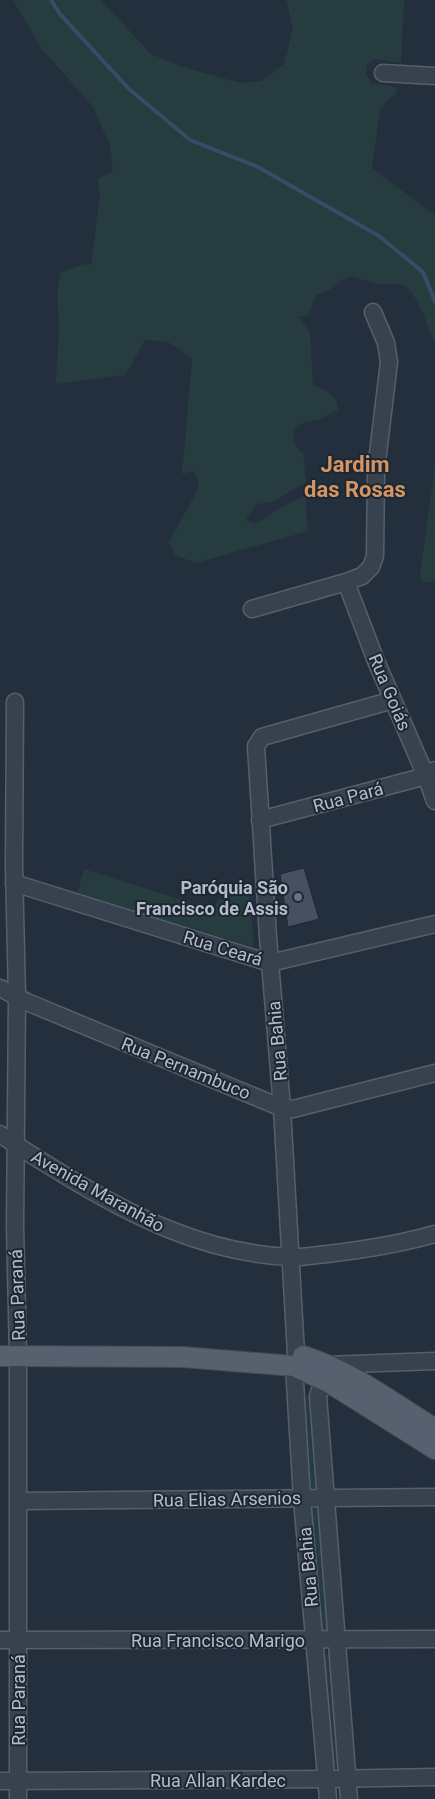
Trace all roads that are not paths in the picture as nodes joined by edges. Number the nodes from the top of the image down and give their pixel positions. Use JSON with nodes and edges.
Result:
{"nodes":[{"id":1,"x":383,"y":73,"type":"dead end"},
{"id":2,"x":435,"y":76,"type":"edge"},
{"id":3,"x":373,"y":312,"type":"dead end"},
{"id":4,"x":346,"y":582,"type":"junction"},
{"id":5,"x":252,"y":609,"type":"dead end"},
{"id":6,"x":392,"y":700,"type":"junction"},
{"id":7,"x":15,"y":702,"type":"dead end"},
{"id":8,"x":430,"y":773,"type":"edge"},
{"id":9,"x":435,"y":801,"type":"edge"},
{"id":10,"x":260,"y":820,"type":"junction"},
{"id":11,"x":0,"y":857,"type":"edge"},
{"id":12,"x":14,"y":866,"type":"junction"},
{"id":13,"x":14,"y":884,"type":"junction"},
{"id":14,"x":435,"y":924,"type":"edge"},
{"id":15,"x":270,"y":963,"type":"junction"},
{"id":16,"x":0,"y":988,"type":"edge"},
{"id":17,"x":17,"y":998,"type":"junction"},
{"id":18,"x":435,"y":1073,"type":"edge"},
{"id":19,"x":282,"y":1108,"type":"junction"},
{"id":20,"x":0,"y":1134,"type":"edge"},
{"id":21,"x":15,"y":1144,"type":"junction"},
{"id":22,"x":7,"y":1227,"type":"edge"},
{"id":23,"x":435,"y":1234,"type":"edge"},
{"id":24,"x":292,"y":1258,"type":"junction"},
{"id":25,"x":9,"y":1356,"type":"edge"},
{"id":26,"x":295,"y":1360,"type":"junction"},
{"id":27,"x":435,"y":1362,"type":"edge"},
{"id":28,"x":325,"y":1381,"type":"junction"},
{"id":29,"x":296,"y":1396,"type":"junction"},
{"id":30,"x":435,"y":1429,"type":"edge"},
{"id":31,"x":435,"y":1450,"type":"edge"},
{"id":32,"x":327,"y":1497,"type":"junction"},
{"id":33,"x":435,"y":1497,"type":"edge"},
{"id":34,"x":302,"y":1499,"type":"junction"},
{"id":35,"x":19,"y":1501,"type":"junction"},
{"id":36,"x":336,"y":1639,"type":"junction"},
{"id":37,"x":435,"y":1639,"type":"edge"},
{"id":38,"x":0,"y":1640,"type":"edge"},
{"id":39,"x":18,"y":1640,"type":"junction"},
{"id":40,"x":314,"y":1640,"type":"junction"},
{"id":41,"x":435,"y":1777,"type":"edge"},
{"id":42,"x":327,"y":1779,"type":"junction"},
{"id":43,"x":348,"y":1779,"type":"junction"},
{"id":44,"x":0,"y":1781,"type":"edge"},
{"id":45,"x":18,"y":1781,"type":"junction"},
{"id":46,"x":18,"y":1799,"type":"edge"},
{"id":47,"x":328,"y":1799,"type":"edge"},
{"id":48,"x":349,"y":1799,"type":"edge"}],
"edges":[{"from":1,"to":2,"type":"street"},
{"from":3,"to":4,"type":"street"},
{"from":4,"to":5,"type":"street"},
{"from":4,"to":6,"type":"street","name":"Rua Goiás"},
{"from":6,"to":8,"type":"street","name":"Rua Goiás"},
{"from":6,"to":10,"type":"street","name":"Rua Bahia"},
{"from":7,"to":12,"type":"street","name":"Rua Paraná"},
{"from":8,"to":9,"type":"street","name":"Rua Goiás"},
{"from":8,"to":10,"type":"street","name":"Rua Pará"},
{"from":10,"to":15,"type":"street","name":"Rua Bahia"},
{"from":11,"to":12,"type":"street"},
{"from":12,"to":13,"type":"street","name":"Rua Paraná"},
{"from":13,"to":15,"type":"street","name":"Rua Ceará"},
{"from":13,"to":17,"type":"street","name":"Rua Paraná"},
{"from":14,"to":15,"type":"street","name":"Rua Ceará"},
{"from":15,"to":19,"type":"street","name":"Rua Bahia"},
{"from":16,"to":17,"type":"street","name":"Rua Pernambuco"},
{"from":17,"to":19,"type":"street","name":"Rua Pernambuco"},
{"from":17,"to":21,"type":"street","name":"Rua Paraná"},
{"from":18,"to":19,"type":"street","name":"Rua Pernambuco"},
{"from":19,"to":24,"type":"street","name":"Rua Bahia"},
{"from":20,"to":21,"type":"street","name":"Avenida Maranhão"},
{"from":21,"to":22,"type":"street","name":"Rua Paraná"},
{"from":21,"to":24,"type":"street","name":"Avenida Maranhão"},
{"from":22,"to":25,"type":"street","name":"Rua Paraná"},
{"from":23,"to":24,"type":"street","name":"Avenida Maranhão"},
{"from":24,"to":26,"type":"street","name":"Rua Bahia"},
{"from":25,"to":26,"type":"main road"},
{"from":25,"to":35,"type":"street","name":"Rua Paraná"},
{"from":26,"to":28,"type":"main road"},
{"from":26,"to":29,"type":"street","name":"Rua Bahia"},
{"from":27,"to":28,"type":"street"},
{"from":28,"to":29,"type":"street"},
{"from":28,"to":30,"type":"main road"},
{"from":28,"to":31,"type":"main road"},
{"from":28,"to":32,"type":"street","name":"Rua Bahia"},
{"from":29,"to":34,"type":"street","name":"Rua Bahia"},
{"from":32,"to":33,"type":"street","name":"Rua Elias Arsenios"},
{"from":32,"to":34,"type":"street","name":"Rua Elias Arsenios"},
{"from":32,"to":36,"type":"street","name":"Rua Bahia"},
{"from":34,"to":35,"type":"street","name":"Rua Elias Arsenios"},
{"from":34,"to":40,"type":"street","name":"Rua Bahia"},
{"from":35,"to":39,"type":"street","name":"Rua Paraná"},
{"from":36,"to":37,"type":"street","name":"Rua Francisco Marigo"},
{"from":36,"to":40,"type":"street","name":"Rua Francisco Marigo"},
{"from":36,"to":43,"type":"street","name":"Rua Bahia"},
{"from":38,"to":39,"type":"street","name":"Rua Francisco Marigo"},
{"from":39,"to":40,"type":"street","name":"Rua Francisco Marigo"},
{"from":39,"to":45,"type":"street","name":"Rua Paraná"},
{"from":40,"to":42,"type":"street","name":"Rua Bahia"},
{"from":41,"to":43,"type":"street","name":"Rua Allan Kardec"},
{"from":42,"to":43,"type":"street","name":"Rua Allan Kardec"},
{"from":42,"to":45,"type":"street","name":"Rua Allan Kardec"},
{"from":42,"to":47,"type":"street","name":"Rua Bahia"},
{"from":43,"to":48,"type":"street","name":"Rua Bahia"},
{"from":44,"to":45,"type":"street","name":"Rua Allan Kardec"},
{"from":45,"to":46,"type":"street","name":"Rua Paraná"}]}
